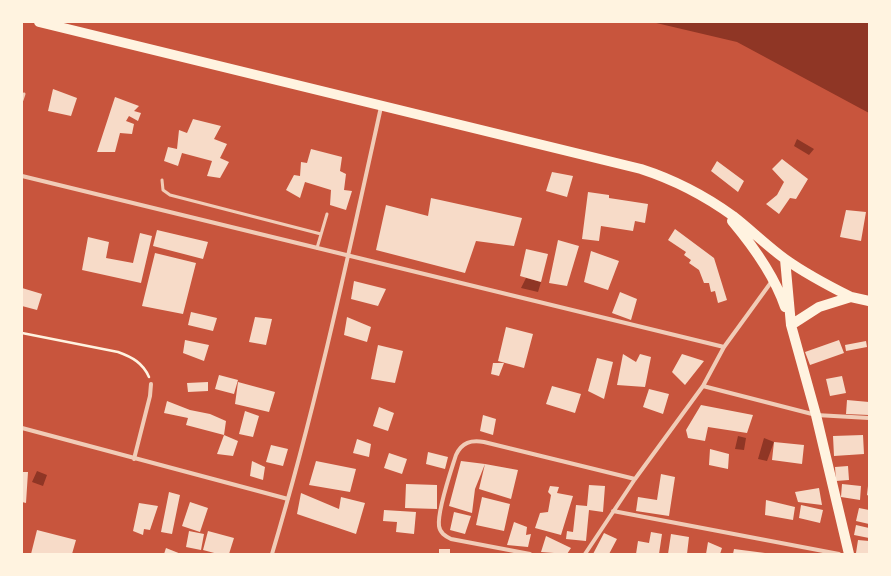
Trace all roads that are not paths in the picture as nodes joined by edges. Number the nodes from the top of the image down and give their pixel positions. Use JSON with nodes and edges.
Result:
{"nodes":[{"id":1,"x":39,"y":22,"type":"edge"},
{"id":2,"x":24,"y":94,"type":"dead end"},
{"id":3,"x":22,"y":100,"type":"edge"},
{"id":4,"x":380,"y":107,"type":"junction"},
{"id":5,"x":22,"y":176,"type":"edge"},
{"id":6,"x":162,"y":180,"type":"dead end"},
{"id":7,"x":722,"y":209,"type":"junction"},
{"id":8,"x":327,"y":214,"type":"dead end"},
{"id":9,"x":320,"y":234,"type":"junction"},
{"id":10,"x":317,"y":248,"type":"junction"},
{"id":11,"x":349,"y":256,"type":"junction"},
{"id":12,"x":785,"y":259,"type":"junction"},
{"id":13,"x":773,"y":281,"type":"junction"},
{"id":14,"x":851,"y":297,"type":"junction"},
{"id":15,"x":869,"y":301,"type":"edge"},
{"id":16,"x":791,"y":324,"type":"junction"},
{"id":17,"x":724,"y":347,"type":"junction"},
{"id":18,"x":151,"y":384,"type":"road end"},
{"id":19,"x":703,"y":386,"type":"junction"},
{"id":20,"x":816,"y":415,"type":"junction"},
{"id":21,"x":869,"y":418,"type":"edge"},
{"id":22,"x":22,"y":428,"type":"edge"},
{"id":23,"x":134,"y":459,"type":"junction"},
{"id":24,"x":634,"y":479,"type":"junction"},
{"id":25,"x":288,"y":499,"type":"junction"},
{"id":26,"x":613,"y":511,"type":"junction"},
{"id":27,"x":272,"y":554,"type":"edge"},
{"id":28,"x":530,"y":554,"type":"edge"},
{"id":29,"x":585,"y":554,"type":"edge"},
{"id":30,"x":839,"y":554,"type":"edge"},
{"id":31,"x":849,"y":554,"type":"edge"}],
"edges":[{"from":1,"to":4,"type":"main road"},
{"from":2,"to":3,"type":"lane"},
{"from":4,"to":7,"type":"main road"},
{"from":4,"to":11,"type":"street"},
{"from":5,"to":10,"type":"street"},
{"from":6,"to":9,"type":"lane"},
{"from":7,"to":12,"type":"main road"},
{"from":7,"to":13,"type":"main road"},
{"from":8,"to":9,"type":"lane"},
{"from":9,"to":10,"type":"lane"},
{"from":10,"to":11,"type":"street"},
{"from":11,"to":17,"type":"street"},
{"from":11,"to":25,"type":"street"},
{"from":12,"to":14,"type":"main road"},
{"from":12,"to":16,"type":"main road"},
{"from":13,"to":16,"type":"main road"},
{"from":13,"to":17,"type":"street"},
{"from":14,"to":15,"type":"main road"},
{"from":14,"to":16,"type":"main road"},
{"from":16,"to":20,"type":"main road"},
{"from":17,"to":19,"type":"street"},
{"from":18,"to":23,"type":"street"},
{"from":19,"to":20,"type":"street"},
{"from":19,"to":24,"type":"street"},
{"from":20,"to":21,"type":"street"},
{"from":20,"to":31,"type":"main road"},
{"from":22,"to":23,"type":"street"},
{"from":23,"to":25,"type":"street"},
{"from":24,"to":26,"type":"street"},
{"from":24,"to":28,"type":"street"},
{"from":25,"to":27,"type":"street"},
{"from":26,"to":29,"type":"street"},
{"from":26,"to":30,"type":"street"}]}
